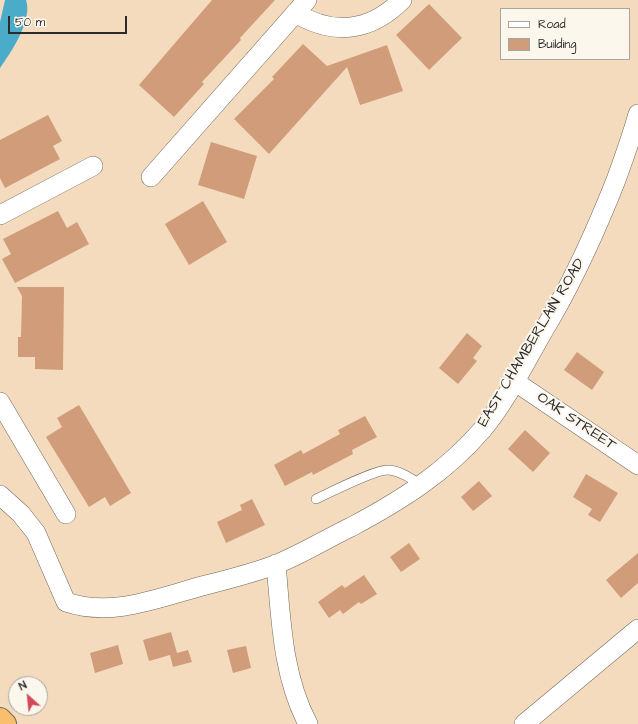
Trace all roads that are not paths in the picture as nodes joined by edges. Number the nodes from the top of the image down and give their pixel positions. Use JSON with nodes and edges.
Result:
{"nodes":[{"id":1,"x":402,"y":0,"type":"edge"},
{"id":2,"x":301,"y":7,"type":"edge"},
{"id":3,"x":638,"y":114,"type":"edge"},
{"id":4,"x":93,"y":166,"type":"dead end"},
{"id":5,"x":151,"y":177,"type":"dead end"},
{"id":6,"x":0,"y":214,"type":"edge"},
{"id":7,"x":514,"y":381,"type":"junction"},
{"id":8,"x":2,"y":411,"type":"edge"},
{"id":9,"x":638,"y":465,"type":"edge"},
{"id":10,"x":422,"y":485,"type":"junction"},
{"id":11,"x":0,"y":495,"type":"edge"},
{"id":12,"x":316,"y":499,"type":"dead end"},
{"id":13,"x":66,"y":514,"type":"dead end"},
{"id":14,"x":276,"y":564,"type":"junction"},
{"id":15,"x":638,"y":629,"type":"edge"},
{"id":16,"x":0,"y":719,"type":"edge"},
{"id":17,"x":5,"y":724,"type":"edge"},
{"id":18,"x":308,"y":724,"type":"edge"},
{"id":19,"x":524,"y":724,"type":"edge"}],
"edges":[{"from":1,"to":2,"type":"street"},
{"from":2,"to":5,"type":"street"},
{"from":3,"to":7,"type":"street","name":"EAST CHAMBERLAIN ROAD"},
{"from":4,"to":6,"type":"street"},
{"from":7,"to":9,"type":"street","name":"OAK STREET"},
{"from":7,"to":10,"type":"street","name":"EAST CHAMBERLAIN ROAD"},
{"from":8,"to":13,"type":"street"},
{"from":10,"to":12,"type":"lane"},
{"from":10,"to":14,"type":"street","name":"EAST CHAMBERLAIN ROAD"},
{"from":11,"to":14,"type":"street","name":"EAST CHAMBERLAIN ROAD"},
{"from":14,"to":18,"type":"street"},
{"from":15,"to":19,"type":"street"},
{"from":16,"to":17,"type":"highway"}]}
